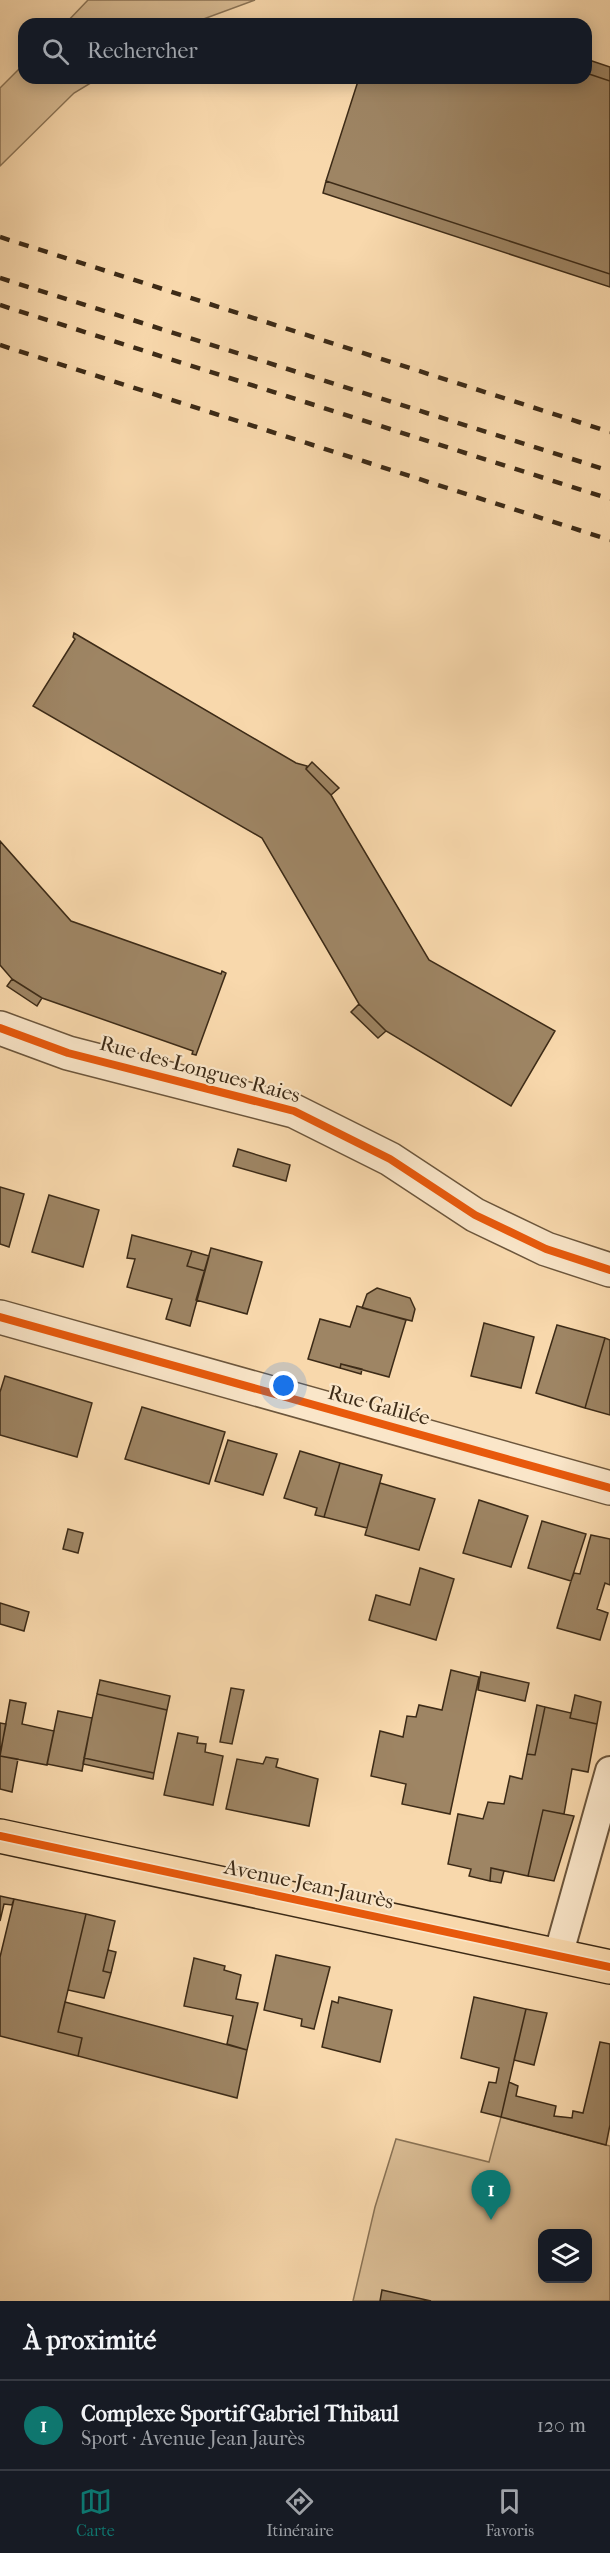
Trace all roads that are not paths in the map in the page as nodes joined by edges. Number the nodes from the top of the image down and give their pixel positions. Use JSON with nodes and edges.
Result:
{"nodes":[{"id":1,"x":0,"y":1028,"type":"edge"},
{"id":2,"x":610,"y":1270,"type":"edge"},
{"id":3,"x":0,"y":1317,"type":"edge"},
{"id":4,"x":610,"y":1488,"type":"edge"},
{"id":5,"x":610,"y":1771,"type":"edge"},
{"id":6,"x":0,"y":1836,"type":"edge"},
{"id":7,"x":558,"y":1956,"type":"junction"},
{"id":8,"x":610,"y":1967,"type":"edge"}],
"edges":[{"from":1,"to":2,"type":"street","name":"Rue des Longues Raies"},
{"from":3,"to":4,"type":"street","name":"Rue Galilée"},
{"from":5,"to":7,"type":"lane"},
{"from":6,"to":7,"type":"main road","name":"Avenue Jean Jaurès"},
{"from":7,"to":8,"type":"main road","name":"Avenue Jean Jaurès"}]}
